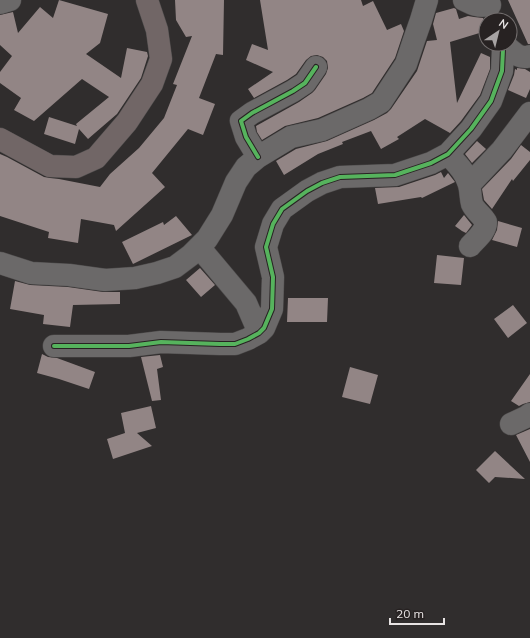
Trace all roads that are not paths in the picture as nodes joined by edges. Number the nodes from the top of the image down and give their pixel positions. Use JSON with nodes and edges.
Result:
{"nodes":[{"id":1,"x":10,"y":0,"type":"edge"},
{"id":2,"x":147,"y":0,"type":"edge"},
{"id":3,"x":427,"y":0,"type":"edge"},
{"id":4,"x":464,"y":0,"type":"edge"},
{"id":5,"x":0,"y":3,"type":"edge"},
{"id":6,"x":491,"y":8,"type":"edge"},
{"id":7,"x":503,"y":52,"type":"edge"},
{"id":8,"x":513,"y":52,"type":"edge"},
{"id":9,"x":530,"y":56,"type":"edge"},
{"id":10,"x":316,"y":67,"type":"dead end"},
{"id":11,"x":530,"y":113,"type":"edge"},
{"id":12,"x":0,"y":139,"type":"edge"},
{"id":13,"x":448,"y":154,"type":"junction"},
{"id":14,"x":258,"y":157,"type":"junction"},
{"id":15,"x":469,"y":185,"type":"junction"},
{"id":16,"x":470,"y":246,"type":"dead end"},
{"id":17,"x":199,"y":247,"type":"junction"},
{"id":18,"x":0,"y":264,"type":"edge"},
{"id":19,"x":258,"y":334,"type":"junction"},
{"id":20,"x":54,"y":346,"type":"dead end"},
{"id":21,"x":530,"y":414,"type":"edge"},
{"id":22,"x":511,"y":424,"type":"dead end"}],
"edges":[{"from":1,"to":5,"type":"street"},
{"from":2,"to":12,"type":"highway"},
{"from":3,"to":14,"type":"street"},
{"from":4,"to":6,"type":"street"},
{"from":7,"to":13,"type":"street"},
{"from":8,"to":9,"type":"street"},
{"from":10,"to":14,"type":"street"},
{"from":11,"to":15,"type":"street"},
{"from":13,"to":15,"type":"street"},
{"from":13,"to":19,"type":"street"},
{"from":14,"to":17,"type":"street"},
{"from":15,"to":16,"type":"street"},
{"from":17,"to":18,"type":"street"},
{"from":17,"to":19,"type":"street"},
{"from":19,"to":20,"type":"street"},
{"from":21,"to":22,"type":"street"}]}
